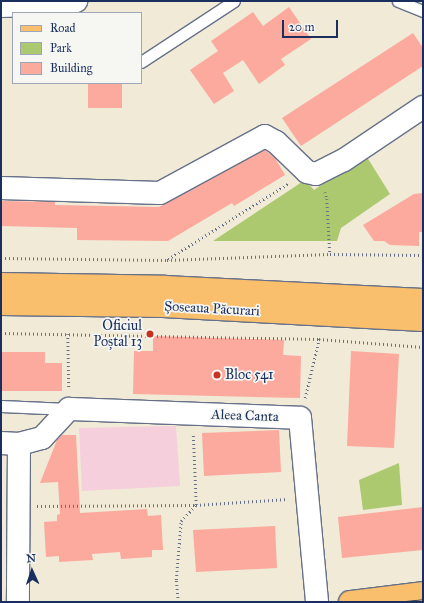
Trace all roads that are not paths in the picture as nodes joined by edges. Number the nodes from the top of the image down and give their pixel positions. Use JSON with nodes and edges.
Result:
{"nodes":[{"id":1,"x":76,"y":1,"type":"edge"},
{"id":2,"x":234,"y":1,"type":"edge"},
{"id":3,"x":398,"y":1,"type":"edge"},
{"id":4,"x":1,"y":6,"type":"edge"},
{"id":5,"x":423,"y":11,"type":"edge"},
{"id":6,"x":142,"y":61,"type":"edge"},
{"id":7,"x":423,"y":107,"type":"edge"},
{"id":8,"x":1,"y":188,"type":"edge"},
{"id":9,"x":1,"y":284,"type":"edge"},
{"id":10,"x":423,"y":300,"type":"edge"},
{"id":11,"x":1,"y":304,"type":"edge"},
{"id":12,"x":423,"y":320,"type":"edge"},
{"id":13,"x":1,"y":406,"type":"edge"},
{"id":14,"x":69,"y":409,"type":"junction"},
{"id":15,"x":10,"y":444,"type":"edge"},
{"id":16,"x":423,"y":593,"type":"edge"},
{"id":17,"x":18,"y":600,"type":"edge"},
{"id":18,"x":317,"y":602,"type":"edge"},
{"id":19,"x":350,"y":602,"type":"edge"}],
"edges":[{"from":1,"to":4,"type":"street"},
{"from":2,"to":6,"type":"lane"},
{"from":3,"to":5,"type":"lane"},
{"from":7,"to":8,"type":"street"},
{"from":9,"to":10,"type":"main road","name":"Șoseaua Păcurari"},
{"from":11,"to":12,"type":"main road","name":"Șoseaua Păcurari"},
{"from":13,"to":14,"type":"lane"},
{"from":14,"to":15,"type":"street"},
{"from":14,"to":18,"type":"street","name":"Aleea Canta"},
{"from":15,"to":17,"type":"street"},
{"from":16,"to":19,"type":"main road"}]}
